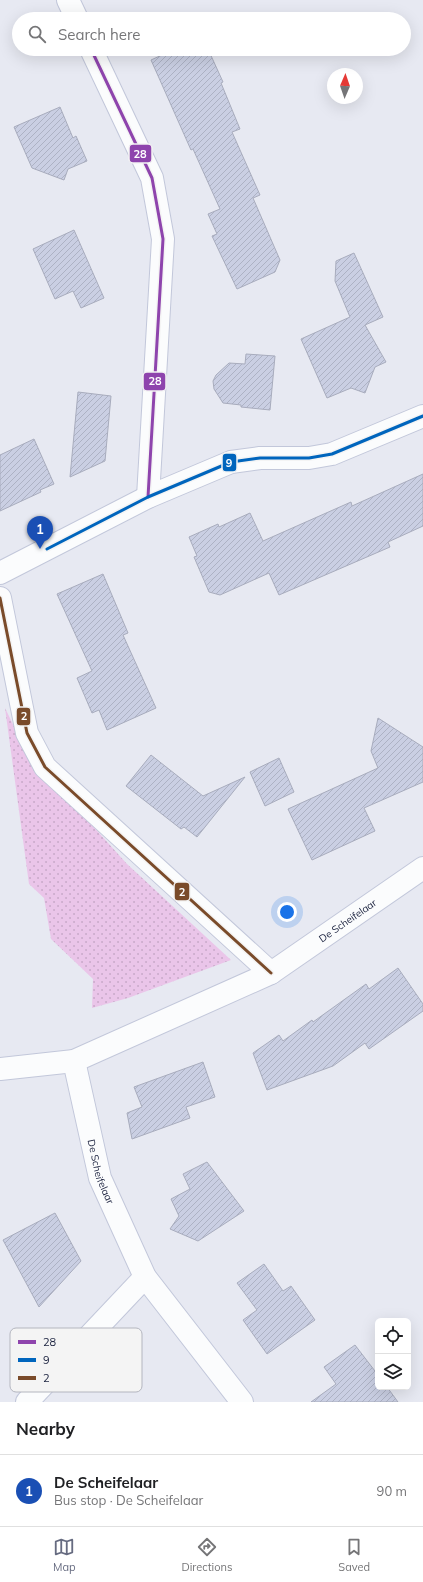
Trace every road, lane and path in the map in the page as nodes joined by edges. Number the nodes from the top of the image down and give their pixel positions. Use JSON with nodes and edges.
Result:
{"nodes":[{"id":1,"x":68,"y":0,"type":"edge"},
{"id":2,"x":74,"y":12,"type":"edge"},
{"id":3,"x":94,"y":56,"type":"edge"},
{"id":4,"x":423,"y":416,"type":"edge"},
{"id":5,"x":148,"y":497,"type":"junction"},
{"id":6,"x":0,"y":573,"type":"edge"},
{"id":7,"x":0,"y":598,"type":"edge"},
{"id":8,"x":423,"y":868,"type":"edge"},
{"id":9,"x":271,"y":973,"type":"junction"},
{"id":10,"x":74,"y":1061,"type":"junction"},
{"id":11,"x":0,"y":1069,"type":"edge"},
{"id":12,"x":145,"y":1277,"type":"junction"},
{"id":13,"x":96,"y":1328,"type":"edge"},
{"id":14,"x":36,"y":1392,"type":"edge"},
{"id":15,"x":26,"y":1402,"type":"edge"},
{"id":16,"x":242,"y":1402,"type":"edge"}],
"edges":[{"from":1,"to":2,"type":"street"},
{"from":3,"to":5,"type":"street"},
{"from":4,"to":5,"type":"street"},
{"from":5,"to":6,"type":"street"},
{"from":7,"to":9,"type":"street"},
{"from":8,"to":9,"type":"street","name":"De Scheifelaar"},
{"from":9,"to":10,"type":"street","name":"De Scheifelaar"},
{"from":10,"to":11,"type":"street","name":"De Scheifelaar"},
{"from":10,"to":12,"type":"street","name":"De Scheifelaar"},
{"from":12,"to":13,"type":"street"},
{"from":12,"to":16,"type":"street","name":"De Scheifelaar"},
{"from":14,"to":15,"type":"street"}]}
